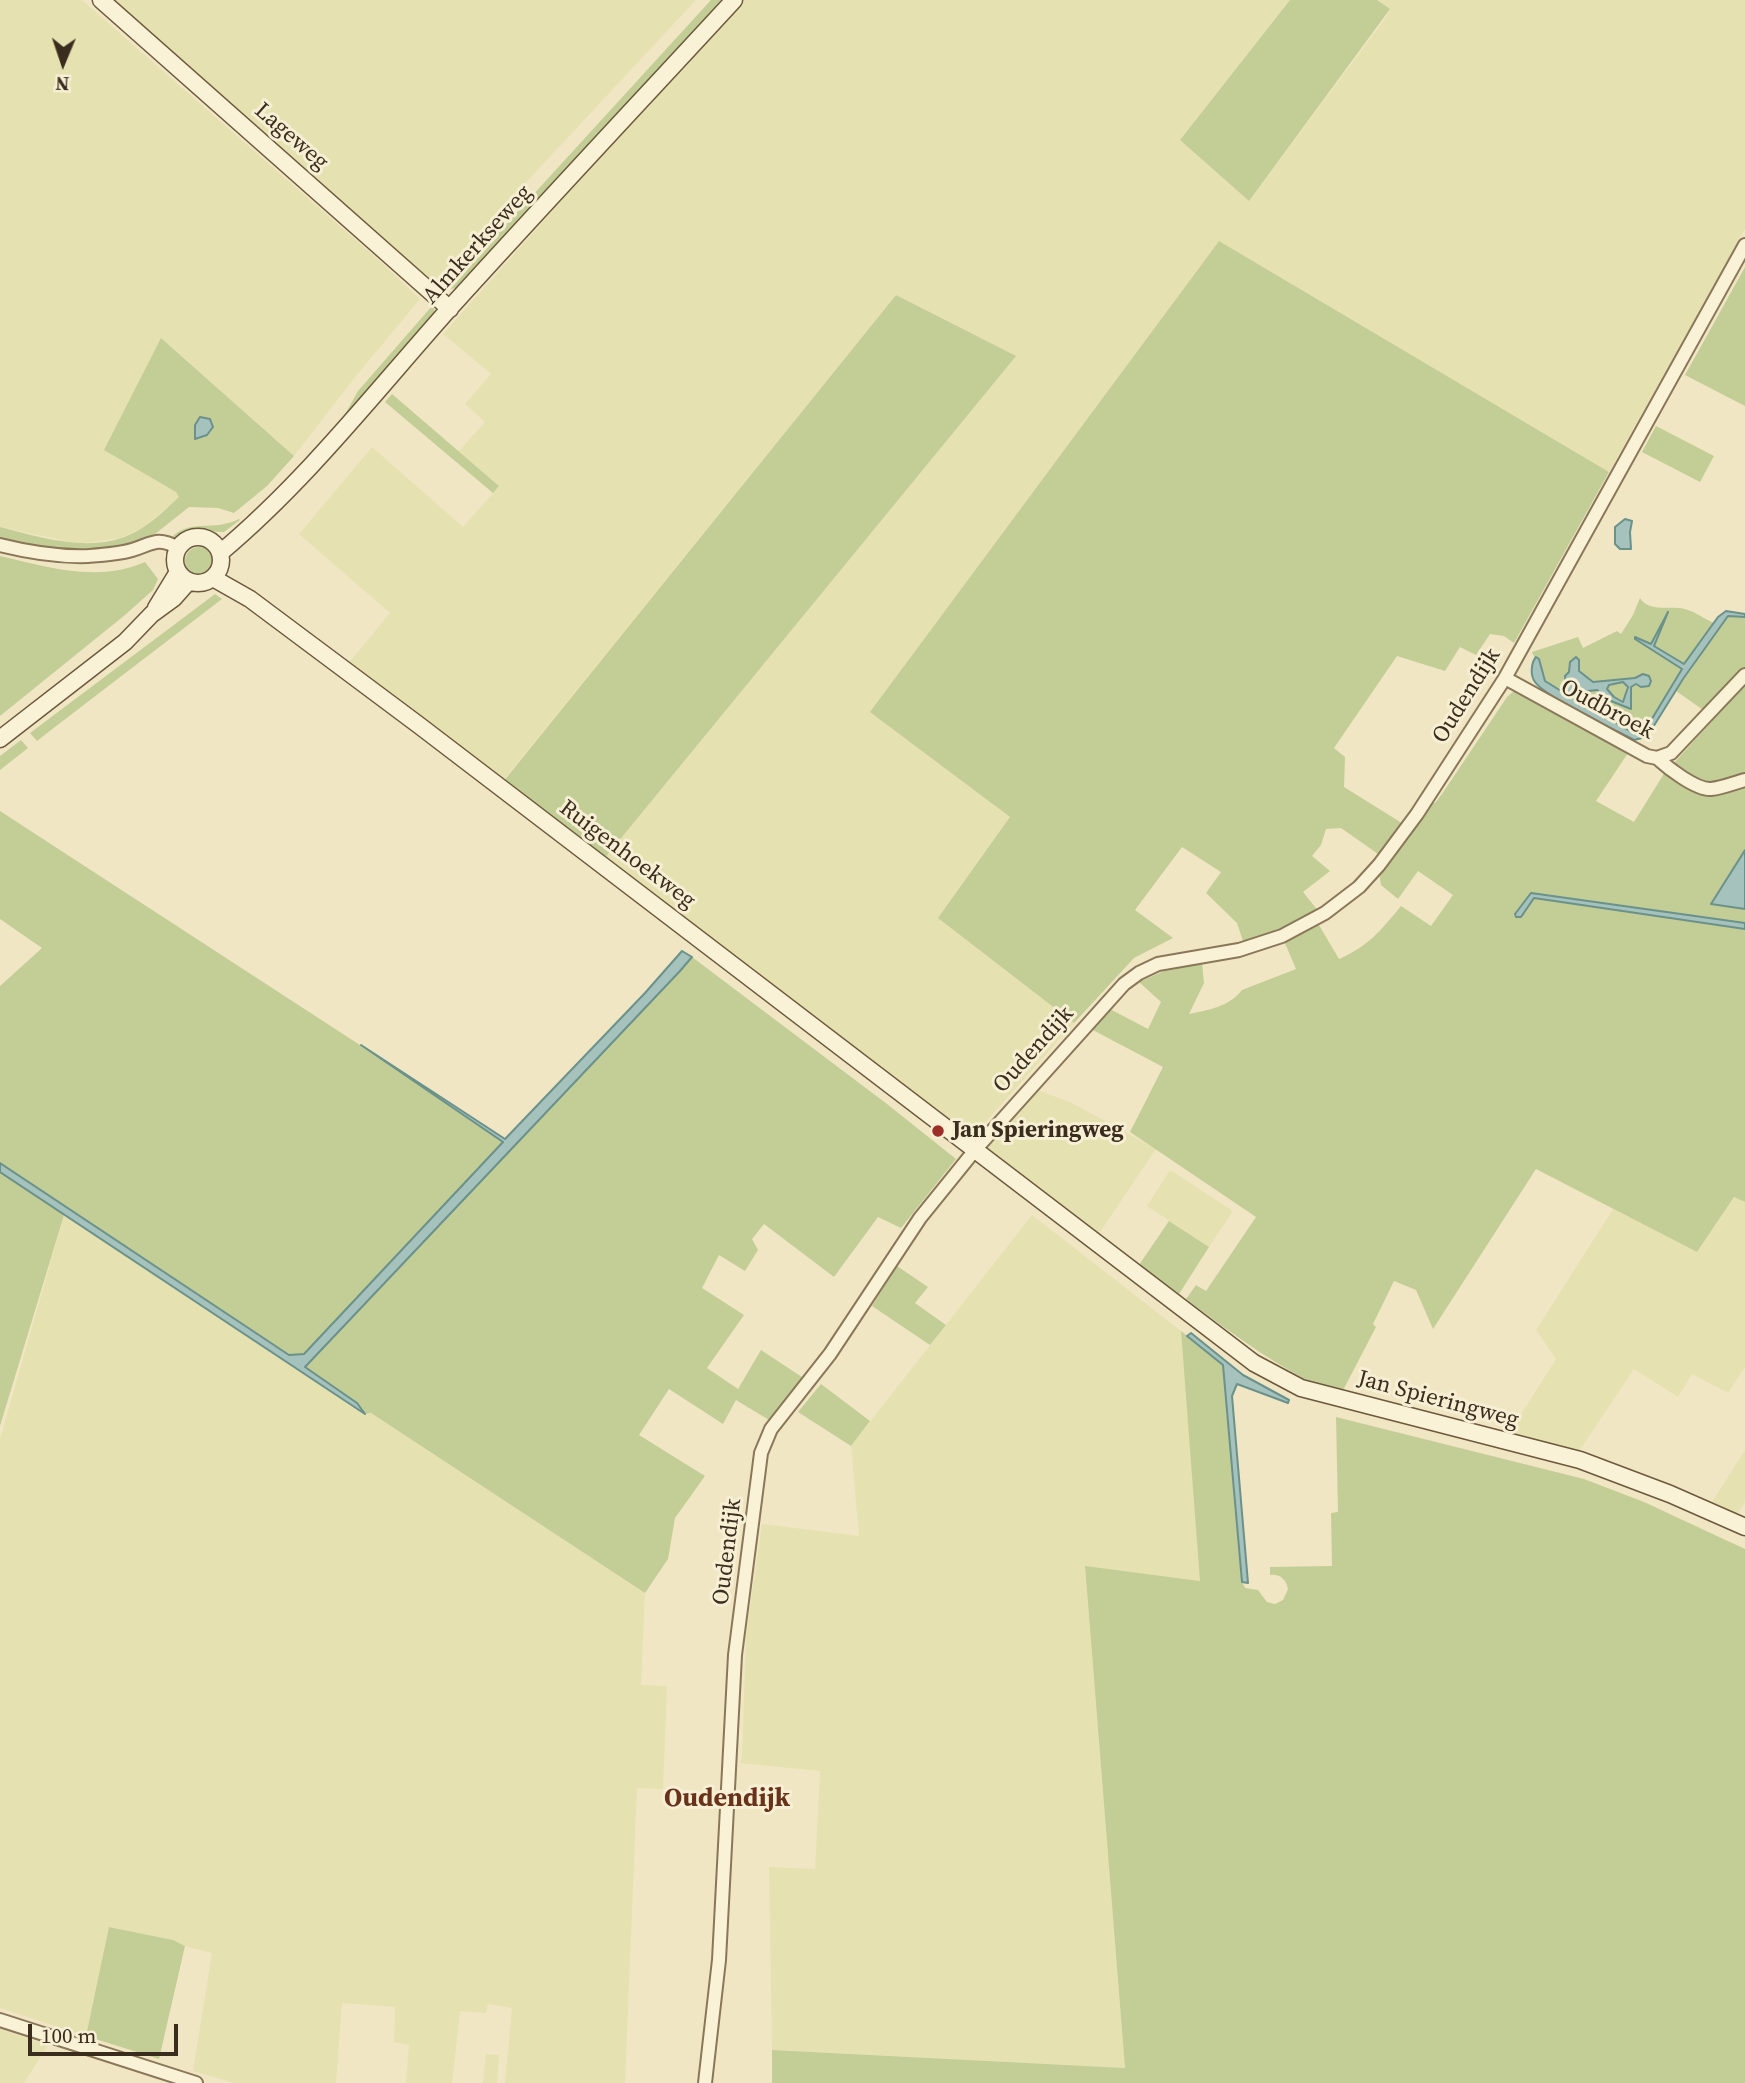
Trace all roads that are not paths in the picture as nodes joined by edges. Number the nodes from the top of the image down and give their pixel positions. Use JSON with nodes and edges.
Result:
{"nodes":[{"id":1,"x":101,"y":0,"type":"edge"},
{"id":2,"x":734,"y":0,"type":"edge"},
{"id":3,"x":1745,"y":245,"type":"edge"},
{"id":4,"x":450,"y":309,"type":"junction"},
{"id":5,"x":0,"y":545,"type":"edge"},
{"id":6,"x":178,"y":548,"type":"junction"},
{"id":7,"x":217,"y":561,"type":"junction"},
{"id":8,"x":184,"y":576,"type":"junction"},
{"id":9,"x":1745,"y":675,"type":"edge"},
{"id":10,"x":1505,"y":678,"type":"junction"},
{"id":11,"x":0,"y":740,"type":"edge"},
{"id":12,"x":1657,"y":758,"type":"junction"},
{"id":13,"x":1745,"y":780,"type":"edge"},
{"id":14,"x":975,"y":1150,"type":"junction"},
{"id":15,"x":1745,"y":1527,"type":"edge"},
{"id":16,"x":0,"y":2020,"type":"edge"},
{"id":17,"x":196,"y":2083,"type":"edge"},
{"id":18,"x":705,"y":2083,"type":"edge"}],
"edges":[{"from":1,"to":4,"type":"street","name":"Lageweg"},
{"from":2,"to":4,"type":"street","name":"Almkerkseweg"},
{"from":3,"to":10,"type":"street","name":"Oudendijk"},
{"from":4,"to":7,"type":"street","name":"Almkerkseweg"},
{"from":5,"to":6,"type":"street"},
{"from":6,"to":7,"type":"street"},
{"from":6,"to":8,"type":"street"},
{"from":7,"to":8,"type":"street"},
{"from":7,"to":14,"type":"street","name":"Ruigenhoekweg"},
{"from":8,"to":11,"type":"street"},
{"from":9,"to":12,"type":"street","name":"Oudbroek"},
{"from":10,"to":12,"type":"street","name":"Oudbroek"},
{"from":10,"to":14,"type":"street","name":"Oudendijk"},
{"from":12,"to":13,"type":"street"},
{"from":14,"to":15,"type":"street","name":"Jan Spieringweg"},
{"from":14,"to":18,"type":"street","name":"Oudendijk"},
{"from":16,"to":17,"type":"street"}]}
